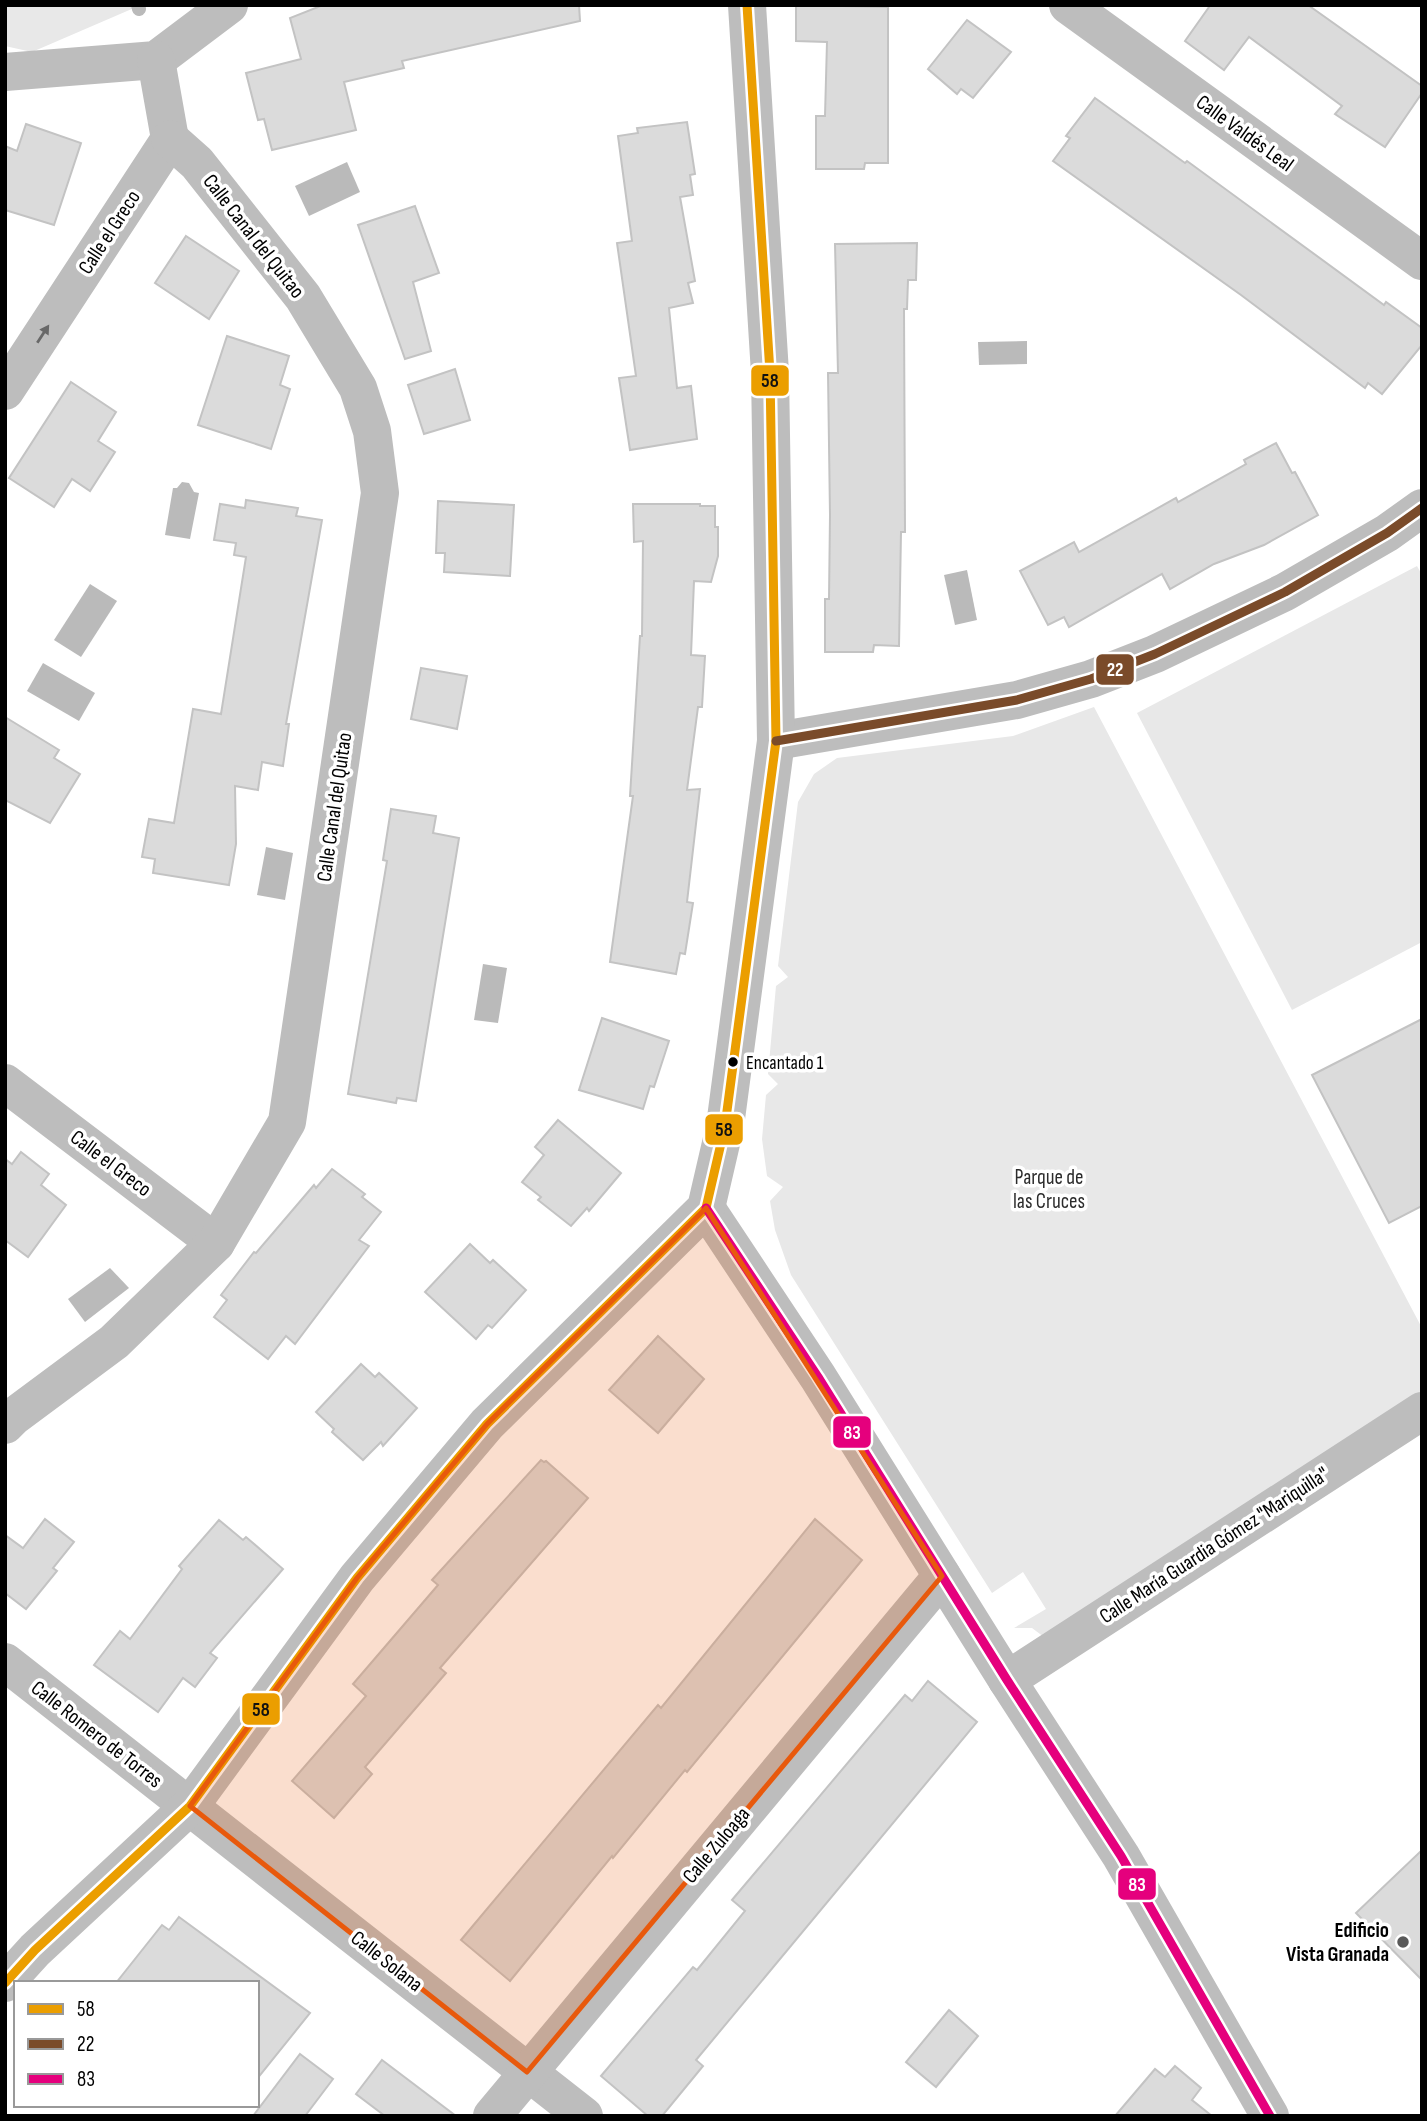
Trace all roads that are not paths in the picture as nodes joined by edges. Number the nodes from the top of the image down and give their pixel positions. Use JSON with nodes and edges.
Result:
{"nodes":[{"id":1,"x":229,"y":5,"type":"edge"},
{"id":2,"x":747,"y":5,"type":"edge"},
{"id":3,"x":1069,"y":5,"type":"edge"},
{"id":4,"x":156,"y":60,"type":"junction"},
{"id":5,"x":5,"y":72,"type":"edge"},
{"id":6,"x":170,"y":139,"type":"junction"},
{"id":7,"x":1422,"y":261,"type":"edge"},
{"id":8,"x":5,"y":391,"type":"edge"},
{"id":9,"x":1422,"y":508,"type":"edge"},
{"id":10,"x":776,"y":741,"type":"junction"},
{"id":11,"x":5,"y":1083,"type":"edge"},
{"id":12,"x":706,"y":1208,"type":"junction"},
{"id":13,"x":216,"y":1243,"type":"junction"},
{"id":14,"x":1422,"y":1410,"type":"edge"},
{"id":15,"x":5,"y":1425,"type":"edge"},
{"id":16,"x":942,"y":1576,"type":"junction"},
{"id":17,"x":5,"y":1662,"type":"edge"},
{"id":18,"x":1007,"y":1680,"type":"junction"},
{"id":19,"x":190,"y":1806,"type":"junction"},
{"id":20,"x":5,"y":1983,"type":"edge"},
{"id":21,"x":527,"y":2072,"type":"junction"},
{"id":22,"x":492,"y":2116,"type":"edge"},
{"id":23,"x":584,"y":2116,"type":"edge"},
{"id":24,"x":1270,"y":2116,"type":"edge"}],
"edges":[{"from":1,"to":4,"type":"street"},
{"from":2,"to":10,"type":"street"},
{"from":3,"to":7,"type":"street","name":"Calle Valdés Leal"},
{"from":4,"to":5,"type":"street"},
{"from":4,"to":6,"type":"street"},
{"from":8,"to":6,"type":"street","name":"Calle el Greco","one_way":true},
{"from":6,"to":13,"type":"street","name":"Calle Canal del Quitao"},
{"from":9,"to":10,"type":"street"},
{"from":10,"to":12,"type":"street"},
{"from":11,"to":13,"type":"street","name":"Calle el Greco"},
{"from":12,"to":16,"type":"street"},
{"from":12,"to":19,"type":"street"},
{"from":13,"to":15,"type":"street","name":"Calle Canal del Quitao"},
{"from":14,"to":18,"type":"street","name":"Calle María Guardia Gómez \"Mariquilla\""},
{"from":16,"to":18,"type":"street"},
{"from":16,"to":21,"type":"street","name":"Calle Zuloaga"},
{"from":17,"to":19,"type":"street","name":"Calle Romero de Torres"},
{"from":18,"to":24,"type":"street"},
{"from":19,"to":20,"type":"street"},
{"from":19,"to":21,"type":"street","name":"Calle Solana"},
{"from":21,"to":22,"type":"street","name":"Calle Zuloaga"},
{"from":21,"to":23,"type":"street","name":"Calle Solana"}]}
